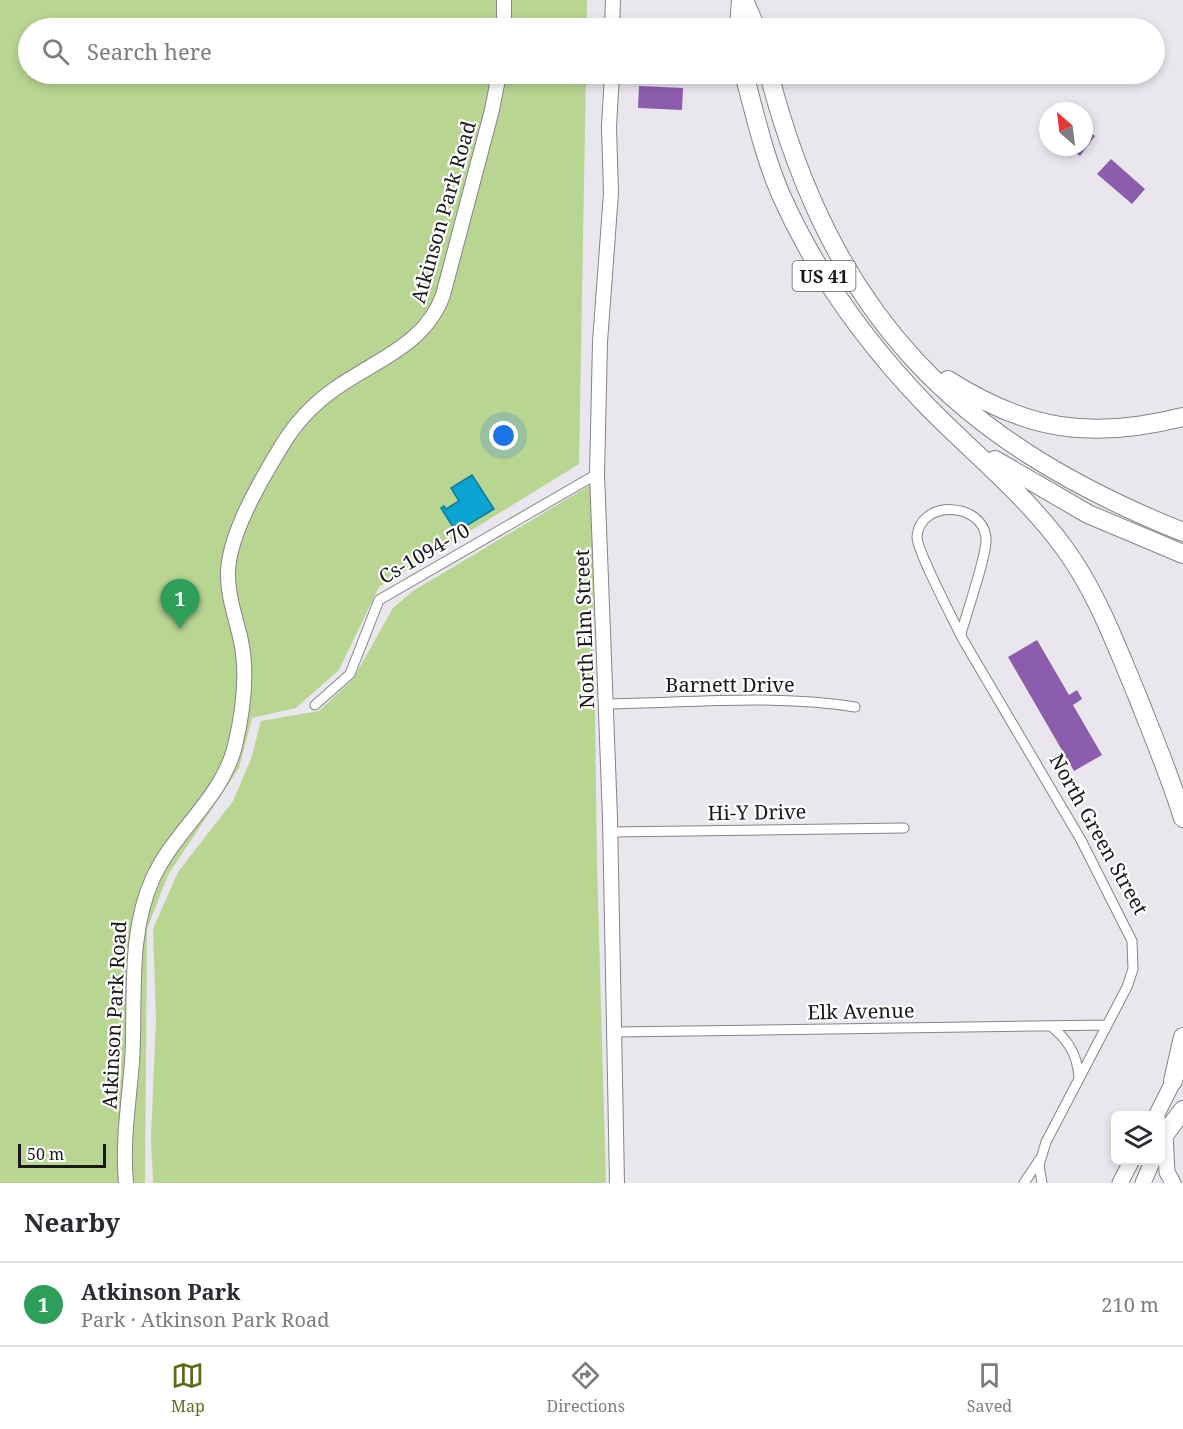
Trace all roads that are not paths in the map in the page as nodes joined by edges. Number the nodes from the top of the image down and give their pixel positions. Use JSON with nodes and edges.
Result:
{"nodes":[{"id":1,"x":504,"y":0,"type":"edge"},
{"id":2,"x":613,"y":0,"type":"edge"},
{"id":3,"x":743,"y":0,"type":"edge"},
{"id":4,"x":504,"y":18,"type":"edge"},
{"id":5,"x":612,"y":18,"type":"edge"},
{"id":6,"x":740,"y":18,"type":"edge"},
{"id":7,"x":751,"y":18,"type":"edge"},
{"id":8,"x":497,"y":84,"type":"edge"},
{"id":9,"x":611,"y":84,"type":"edge"},
{"id":10,"x":747,"y":84,"type":"edge"},
{"id":11,"x":773,"y":84,"type":"edge"},
{"id":12,"x":908,"y":356,"type":"junction"},
{"id":13,"x":1183,"y":417,"type":"edge"},
{"id":14,"x":966,"y":441,"type":"junction"},
{"id":15,"x":597,"y":474,"type":"junction"},
{"id":16,"x":1183,"y":532,"type":"edge"},
{"id":17,"x":1183,"y":554,"type":"edge"},
{"id":18,"x":960,"y":634,"type":"junction"},
{"id":19,"x":606,"y":704,"type":"junction"},
{"id":20,"x":315,"y":705,"type":"dead end"},
{"id":21,"x":855,"y":707,"type":"dead end"},
{"id":22,"x":1183,"y":818,"type":"edge"},
{"id":23,"x":904,"y":828,"type":"dead end"},
{"id":24,"x":610,"y":832,"type":"junction"},
{"id":25,"x":1107,"y":1025,"type":"junction"},
{"id":26,"x":1051,"y":1026,"type":"junction"},
{"id":27,"x":615,"y":1032,"type":"junction"},
{"id":28,"x":1183,"y":1037,"type":"edge"},
{"id":29,"x":1183,"y":1063,"type":"edge"},
{"id":30,"x":1079,"y":1079,"type":"junction"},
{"id":31,"x":1173,"y":1081,"type":"junction"},
{"id":32,"x":1183,"y":1100,"type":"edge"},
{"id":33,"x":1183,"y":1110,"type":"edge"},
{"id":34,"x":1158,"y":1111,"type":"edge"},
{"id":35,"x":1165,"y":1135,"type":"edge"},
{"id":36,"x":1165,"y":1136,"type":"edge"},
{"id":37,"x":1165,"y":1156,"type":"edge"},
{"id":38,"x":1041,"y":1157,"type":"junction"},
{"id":39,"x":1130,"y":1165,"type":"edge"},
{"id":40,"x":1151,"y":1165,"type":"edge"},
{"id":41,"x":126,"y":1183,"type":"edge"},
{"id":42,"x":617,"y":1183,"type":"edge"},
{"id":43,"x":1024,"y":1183,"type":"edge"},
{"id":44,"x":1042,"y":1183,"type":"edge"},
{"id":45,"x":1120,"y":1183,"type":"edge"},
{"id":46,"x":1143,"y":1183,"type":"edge"},
{"id":47,"x":1173,"y":1183,"type":"edge"}],
"edges":[{"from":1,"to":4,"type":"street"},
{"from":2,"to":5,"type":"street"},
{"from":3,"to":6,"type":"highway"},
{"from":3,"to":7,"type":"highway"},
{"from":8,"to":41,"type":"street","name":"Atkinson Park Road"},
{"from":9,"to":15,"type":"street","name":"North Elm Street"},
{"from":10,"to":14,"type":"highway","number":"US 41"},
{"from":11,"to":12,"type":"highway","number":"US 41"},
{"from":12,"to":13,"type":"highway"},
{"from":12,"to":16,"type":"highway","number":"US 41"},
{"from":14,"to":17,"type":"highway","number":"US 41"},
{"from":14,"to":22,"type":"highway"},
{"from":15,"to":19,"type":"street","name":"North Elm Street"},
{"from":15,"to":20,"type":"street","name":"Cs-1094-70"},
{"from":18,"to":18,"type":"street","name":"North Green Street"},
{"from":18,"to":25,"type":"street","name":"North Green Street"},
{"from":19,"to":21,"type":"street","name":"Barnett Drive"},
{"from":19,"to":24,"type":"street","name":"North Elm Street"},
{"from":23,"to":24,"type":"street","name":"Hi-Y Drive"},
{"from":24,"to":27,"type":"street","name":"North Elm Street"},
{"from":25,"to":26,"type":"street","name":"Elk Avenue"},
{"from":25,"to":30,"type":"street","name":"North Green Street"},
{"from":26,"to":27,"type":"street","name":"Elk Avenue"},
{"from":26,"to":30,"type":"street"},
{"from":27,"to":42,"type":"street","name":"North Elm Street"},
{"from":28,"to":31,"type":"highway"},
{"from":29,"to":31,"type":"main road"},
{"from":30,"to":38,"type":"street","name":"North Green Street"},
{"from":31,"to":34,"type":"main road"},
{"from":32,"to":35,"type":"main road"},
{"from":33,"to":36,"type":"highway"},
{"from":37,"to":47,"type":"main road"},
{"from":38,"to":43,"type":"street","name":"North Green Street"},
{"from":38,"to":44,"type":"street","name":"North Green Street"},
{"from":39,"to":45,"type":"main road"},
{"from":40,"to":46,"type":"main road"}]}
